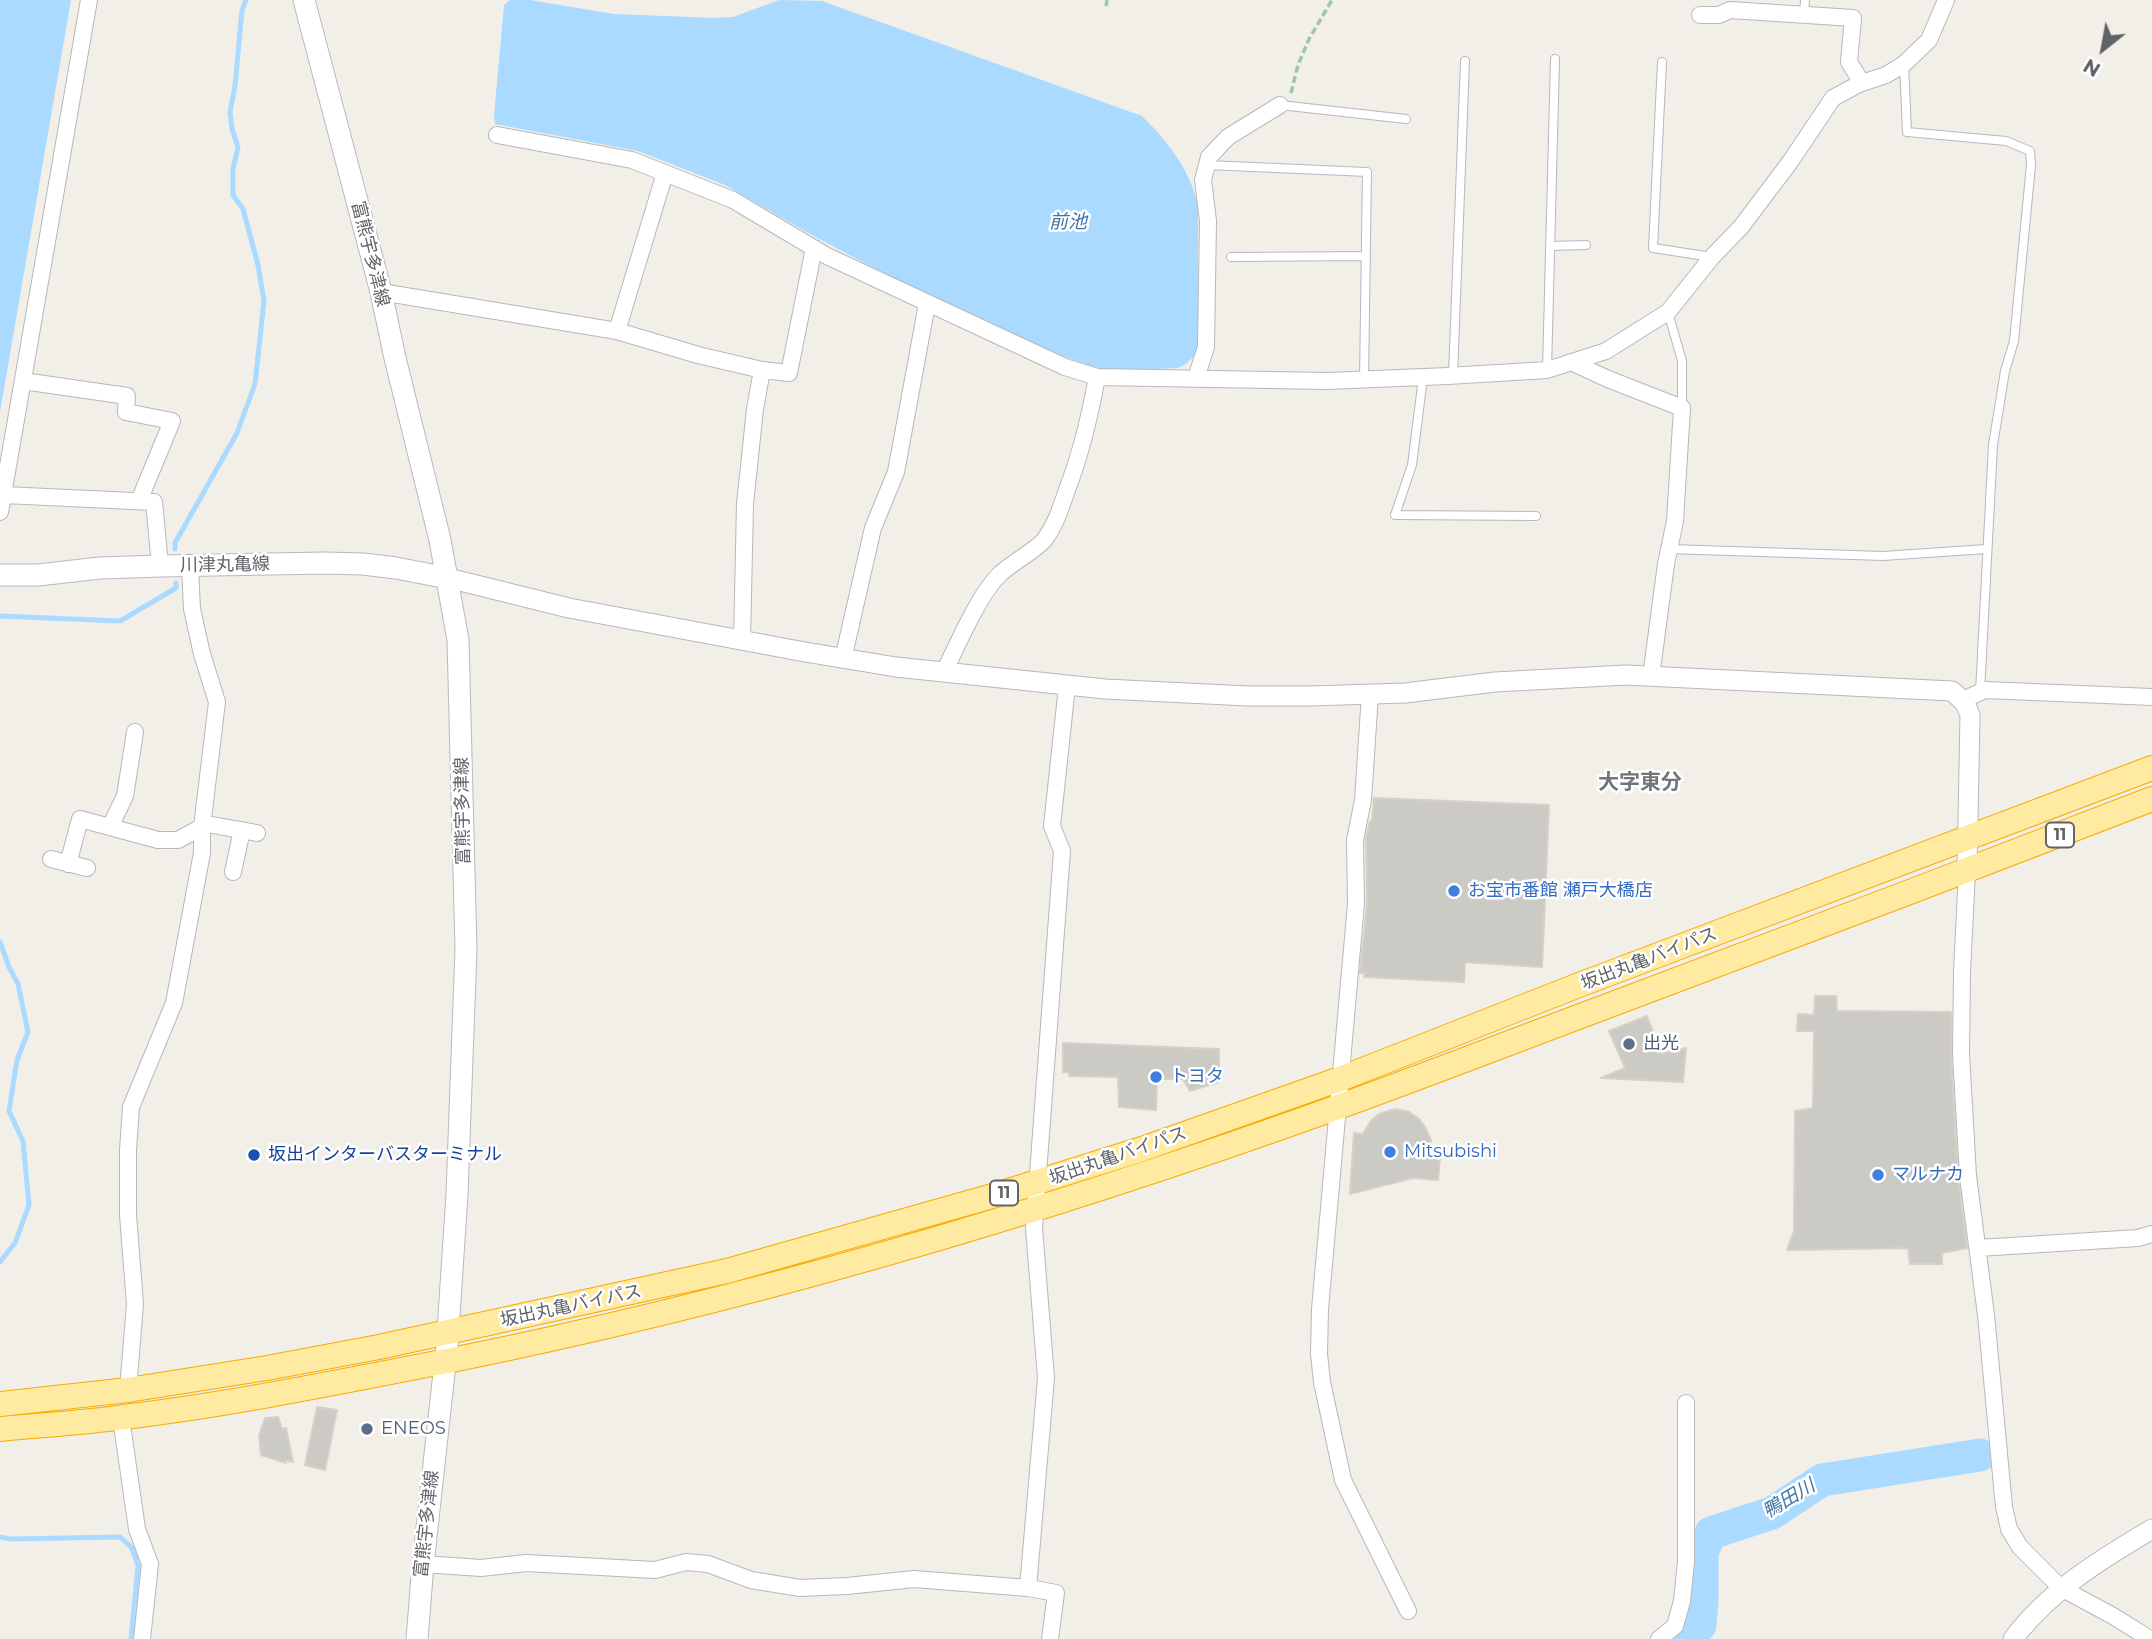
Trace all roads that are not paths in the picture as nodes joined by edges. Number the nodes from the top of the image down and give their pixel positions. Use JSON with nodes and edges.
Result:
{"nodes":[{"id":1,"x":89,"y":0,"type":"edge"},
{"id":2,"x":304,"y":0,"type":"edge"},
{"id":3,"x":1946,"y":0,"type":"edge"},
{"id":4,"x":1804,"y":7,"type":"edge"},
{"id":5,"x":1700,"y":15,"type":"dead end"},
{"id":6,"x":1555,"y":59,"type":"dead end"},
{"id":7,"x":1465,"y":61,"type":"dead end"},
{"id":8,"x":1662,"y":62,"type":"dead end"},
{"id":9,"x":1904,"y":64,"type":"junction"},
{"id":10,"x":1862,"y":83,"type":"junction"},
{"id":11,"x":1280,"y":105,"type":"joint"},
{"id":12,"x":1406,"y":119,"type":"dead end"},
{"id":13,"x":497,"y":135,"type":"dead end"},
{"id":14,"x":1207,"y":165,"type":"junction"},
{"id":15,"x":665,"y":173,"type":"junction"},
{"id":16,"x":1586,"y":244,"type":"dead end"},
{"id":17,"x":1550,"y":246,"type":"junction"},
{"id":18,"x":814,"y":248,"type":"junction"},
{"id":19,"x":1366,"y":256,"type":"junction"},
{"id":20,"x":1231,"y":257,"type":"dead end"},
{"id":21,"x":1712,"y":257,"type":"junction"},
{"id":22,"x":381,"y":292,"type":"junction"},
{"id":23,"x":927,"y":304,"type":"junction"},
{"id":24,"x":1668,"y":312,"type":"junction"},
{"id":25,"x":617,"y":331,"type":"junction"},
{"id":26,"x":1571,"y":362,"type":"junction"},
{"id":27,"x":762,"y":370,"type":"junction"},
{"id":28,"x":1547,"y":370,"type":"junction"},
{"id":29,"x":1453,"y":376,"type":"junction"},
{"id":30,"x":1097,"y":377,"type":"junction"},
{"id":31,"x":1423,"y":377,"type":"junction"},
{"id":32,"x":1196,"y":378,"type":"junction"},
{"id":33,"x":1364,"y":380,"type":"junction"},
{"id":34,"x":23,"y":381,"type":"junction"},
{"id":35,"x":1682,"y":408,"type":"junction"},
{"id":36,"x":4,"y":495,"type":"junction"},
{"id":37,"x":139,"y":501,"type":"junction"},
{"id":38,"x":0,"y":512,"type":"edge"},
{"id":39,"x":1536,"y":516,"type":"dead end"},
{"id":40,"x":1669,"y":549,"type":"junction"},
{"id":41,"x":1986,"y":549,"type":"junction"},
{"id":42,"x":160,"y":566,"type":"junction"},
{"id":43,"x":190,"y":566,"type":"junction"},
{"id":44,"x":0,"y":575,"type":"edge"},
{"id":45,"x":448,"y":578,"type":"junction"},
{"id":46,"x":742,"y":641,"type":"junction"},
{"id":47,"x":843,"y":659,"type":"junction"},
{"id":48,"x":944,"y":672,"type":"junction"},
{"id":49,"x":1651,"y":677,"type":"junction"},
{"id":50,"x":1067,"y":686,"type":"junction"},
{"id":51,"x":1370,"y":694,"type":"junction"},
{"id":52,"x":1971,"y":696,"type":"junction"},
{"id":53,"x":2152,"y":697,"type":"edge"},
{"id":54,"x":135,"y":732,"type":"dead end"},
{"id":55,"x":2152,"y":768,"type":"edge"},
{"id":56,"x":2152,"y":799,"type":"edge"},
{"id":57,"x":110,"y":827,"type":"junction"},
{"id":58,"x":202,"y":827,"type":"junction"},
{"id":59,"x":1968,"y":840,"type":"junction"},
{"id":60,"x":51,"y":859,"type":"dead end"},
{"id":61,"x":68,"y":864,"type":"junction"},
{"id":62,"x":87,"y":869,"type":"dead end"},
{"id":63,"x":1967,"y":871,"type":"junction"},
{"id":64,"x":233,"y":872,"type":"dead end"},
{"id":65,"x":1340,"y":1079,"type":"junction"},
{"id":66,"x":1337,"y":1108,"type":"junction"},
{"id":67,"x":1038,"y":1183,"type":"junction"},
{"id":68,"x":1035,"y":1209,"type":"junction"},
{"id":69,"x":2152,"y":1234,"type":"edge"},
{"id":70,"x":1979,"y":1248,"type":"junction"},
{"id":71,"x":448,"y":1332,"type":"junction"},
{"id":72,"x":445,"y":1361,"type":"junction"},
{"id":73,"x":128,"y":1390,"type":"junction"},
{"id":74,"x":1686,"y":1403,"type":"dead end"},
{"id":75,"x":0,"y":1404,"type":"edge"},
{"id":76,"x":121,"y":1418,"type":"junction"},
{"id":77,"x":0,"y":1429,"type":"edge"},
{"id":78,"x":2152,"y":1530,"type":"edge"},
{"id":79,"x":423,"y":1564,"type":"junction"},
{"id":80,"x":1028,"y":1588,"type":"junction"},
{"id":81,"x":2061,"y":1588,"type":"junction"},
{"id":82,"x":1408,"y":1611,"type":"dead end"},
{"id":83,"x":142,"y":1639,"type":"edge"},
{"id":84,"x":417,"y":1639,"type":"edge"},
{"id":85,"x":1049,"y":1639,"type":"edge"},
{"id":86,"x":1659,"y":1639,"type":"edge"},
{"id":87,"x":2013,"y":1639,"type":"edge"},
{"id":88,"x":2150,"y":1639,"type":"edge"}],
"edges":[{"from":1,"to":34,"type":"street"},
{"from":2,"to":22,"type":"main road","name":"富熊宇多津線"},
{"from":3,"to":9,"type":"street"},
{"from":4,"to":5,"type":"street"},
{"from":4,"to":10,"type":"street"},
{"from":6,"to":17,"type":"lane"},
{"from":7,"to":29,"type":"lane"},
{"from":8,"to":21,"type":"lane"},
{"from":9,"to":10,"type":"street"},
{"from":9,"to":41,"type":"lane"},
{"from":10,"to":21,"type":"street"},
{"from":11,"to":12,"type":"lane"},
{"from":11,"to":14,"type":"street"},
{"from":13,"to":15,"type":"street"},
{"from":14,"to":19,"type":"lane"},
{"from":14,"to":32,"type":"street"},
{"from":15,"to":18,"type":"street"},
{"from":15,"to":25,"type":"street"},
{"from":16,"to":17,"type":"lane"},
{"from":17,"to":28,"type":"lane"},
{"from":18,"to":23,"type":"street"},
{"from":18,"to":27,"type":"street"},
{"from":19,"to":20,"type":"lane"},
{"from":19,"to":33,"type":"lane"},
{"from":21,"to":24,"type":"street"},
{"from":22,"to":25,"type":"street"},
{"from":22,"to":45,"type":"main road","name":"富熊宇多津線"},
{"from":23,"to":30,"type":"street"},
{"from":23,"to":47,"type":"street"},
{"from":24,"to":26,"type":"street"},
{"from":24,"to":35,"type":"lane"},
{"from":25,"to":27,"type":"street"},
{"from":26,"to":28,"type":"street"},
{"from":26,"to":35,"type":"street"},
{"from":27,"to":46,"type":"street"},
{"from":28,"to":29,"type":"street"},
{"from":29,"to":31,"type":"street"},
{"from":30,"to":32,"type":"street"},
{"from":30,"to":48,"type":"street"},
{"from":31,"to":33,"type":"street"},
{"from":31,"to":39,"type":"lane"},
{"from":32,"to":33,"type":"street"},
{"from":34,"to":36,"type":"street"},
{"from":34,"to":37,"type":"street"},
{"from":35,"to":40,"type":"street"},
{"from":36,"to":37,"type":"street"},
{"from":36,"to":38,"type":"street"},
{"from":37,"to":42,"type":"street"},
{"from":40,"to":41,"type":"lane"},
{"from":40,"to":49,"type":"street"},
{"from":41,"to":52,"type":"lane"},
{"from":42,"to":43,"type":"main road","name":"川津丸亀線"},
{"from":42,"to":44,"type":"main road","name":"川津丸亀線"},
{"from":43,"to":45,"type":"main road","name":"川津丸亀線"},
{"from":43,"to":58,"type":"street"},
{"from":45,"to":46,"type":"street"},
{"from":45,"to":71,"type":"main road","name":"富熊宇多津線"},
{"from":46,"to":47,"type":"street"},
{"from":47,"to":48,"type":"street"},
{"from":48,"to":50,"type":"street"},
{"from":49,"to":51,"type":"street"},
{"from":49,"to":52,"type":"street"},
{"from":50,"to":51,"type":"street"},
{"from":50,"to":67,"type":"street"},
{"from":51,"to":65,"type":"street"},
{"from":52,"to":53,"type":"street"},
{"from":52,"to":59,"type":"street"},
{"from":54,"to":57,"type":"street"},
{"from":55,"to":59,"type":"highway","name":"坂出丸亀バイパス","number":"11"},
{"from":56,"to":63,"type":"highway","name":"坂出丸亀バイパス","number":"11"},
{"from":57,"to":58,"type":"street"},
{"from":57,"to":61,"type":"street"},
{"from":58,"to":64,"type":"street"},
{"from":58,"to":73,"type":"street"},
{"from":59,"to":63,"type":"street"},
{"from":59,"to":65,"type":"highway","name":"坂出丸亀バイパス","number":"11"},
{"from":60,"to":61,"type":"street"},
{"from":61,"to":62,"type":"street"},
{"from":63,"to":66,"type":"highway","name":"坂出丸亀バイパス","number":"11"},
{"from":63,"to":70,"type":"street"},
{"from":65,"to":66,"type":"street"},
{"from":65,"to":67,"type":"highway","name":"坂出丸亀バイパス","number":"11"},
{"from":66,"to":68,"type":"highway","name":"坂出丸亀バイパス","number":"11"},
{"from":66,"to":82,"type":"street"},
{"from":67,"to":68,"type":"street"},
{"from":67,"to":71,"type":"highway","name":"坂出丸亀バイパス","number":"11"},
{"from":68,"to":72,"type":"highway","name":"坂出丸亀バイパス","number":"11"},
{"from":68,"to":80,"type":"street"},
{"from":69,"to":70,"type":"street"},
{"from":70,"to":81,"type":"street"},
{"from":71,"to":72,"type":"main road","name":"富熊宇多津線"},
{"from":71,"to":73,"type":"highway","name":"坂出丸亀バイパス","number":"11"},
{"from":72,"to":76,"type":"highway","name":"坂出丸亀バイパス","number":"11"},
{"from":72,"to":79,"type":"main road","name":"富熊宇多津線"},
{"from":73,"to":75,"type":"highway","name":"坂出丸亀バイパス","number":"11"},
{"from":74,"to":86,"type":"street"},
{"from":76,"to":77,"type":"highway","name":"坂出丸亀バイパス","number":"11"},
{"from":76,"to":83,"type":"street"},
{"from":78,"to":81,"type":"street"},
{"from":79,"to":80,"type":"street"},
{"from":79,"to":84,"type":"main road","name":"富熊宇多津線"},
{"from":80,"to":85,"type":"street"},
{"from":81,"to":87,"type":"street"},
{"from":81,"to":88,"type":"street"}]}
